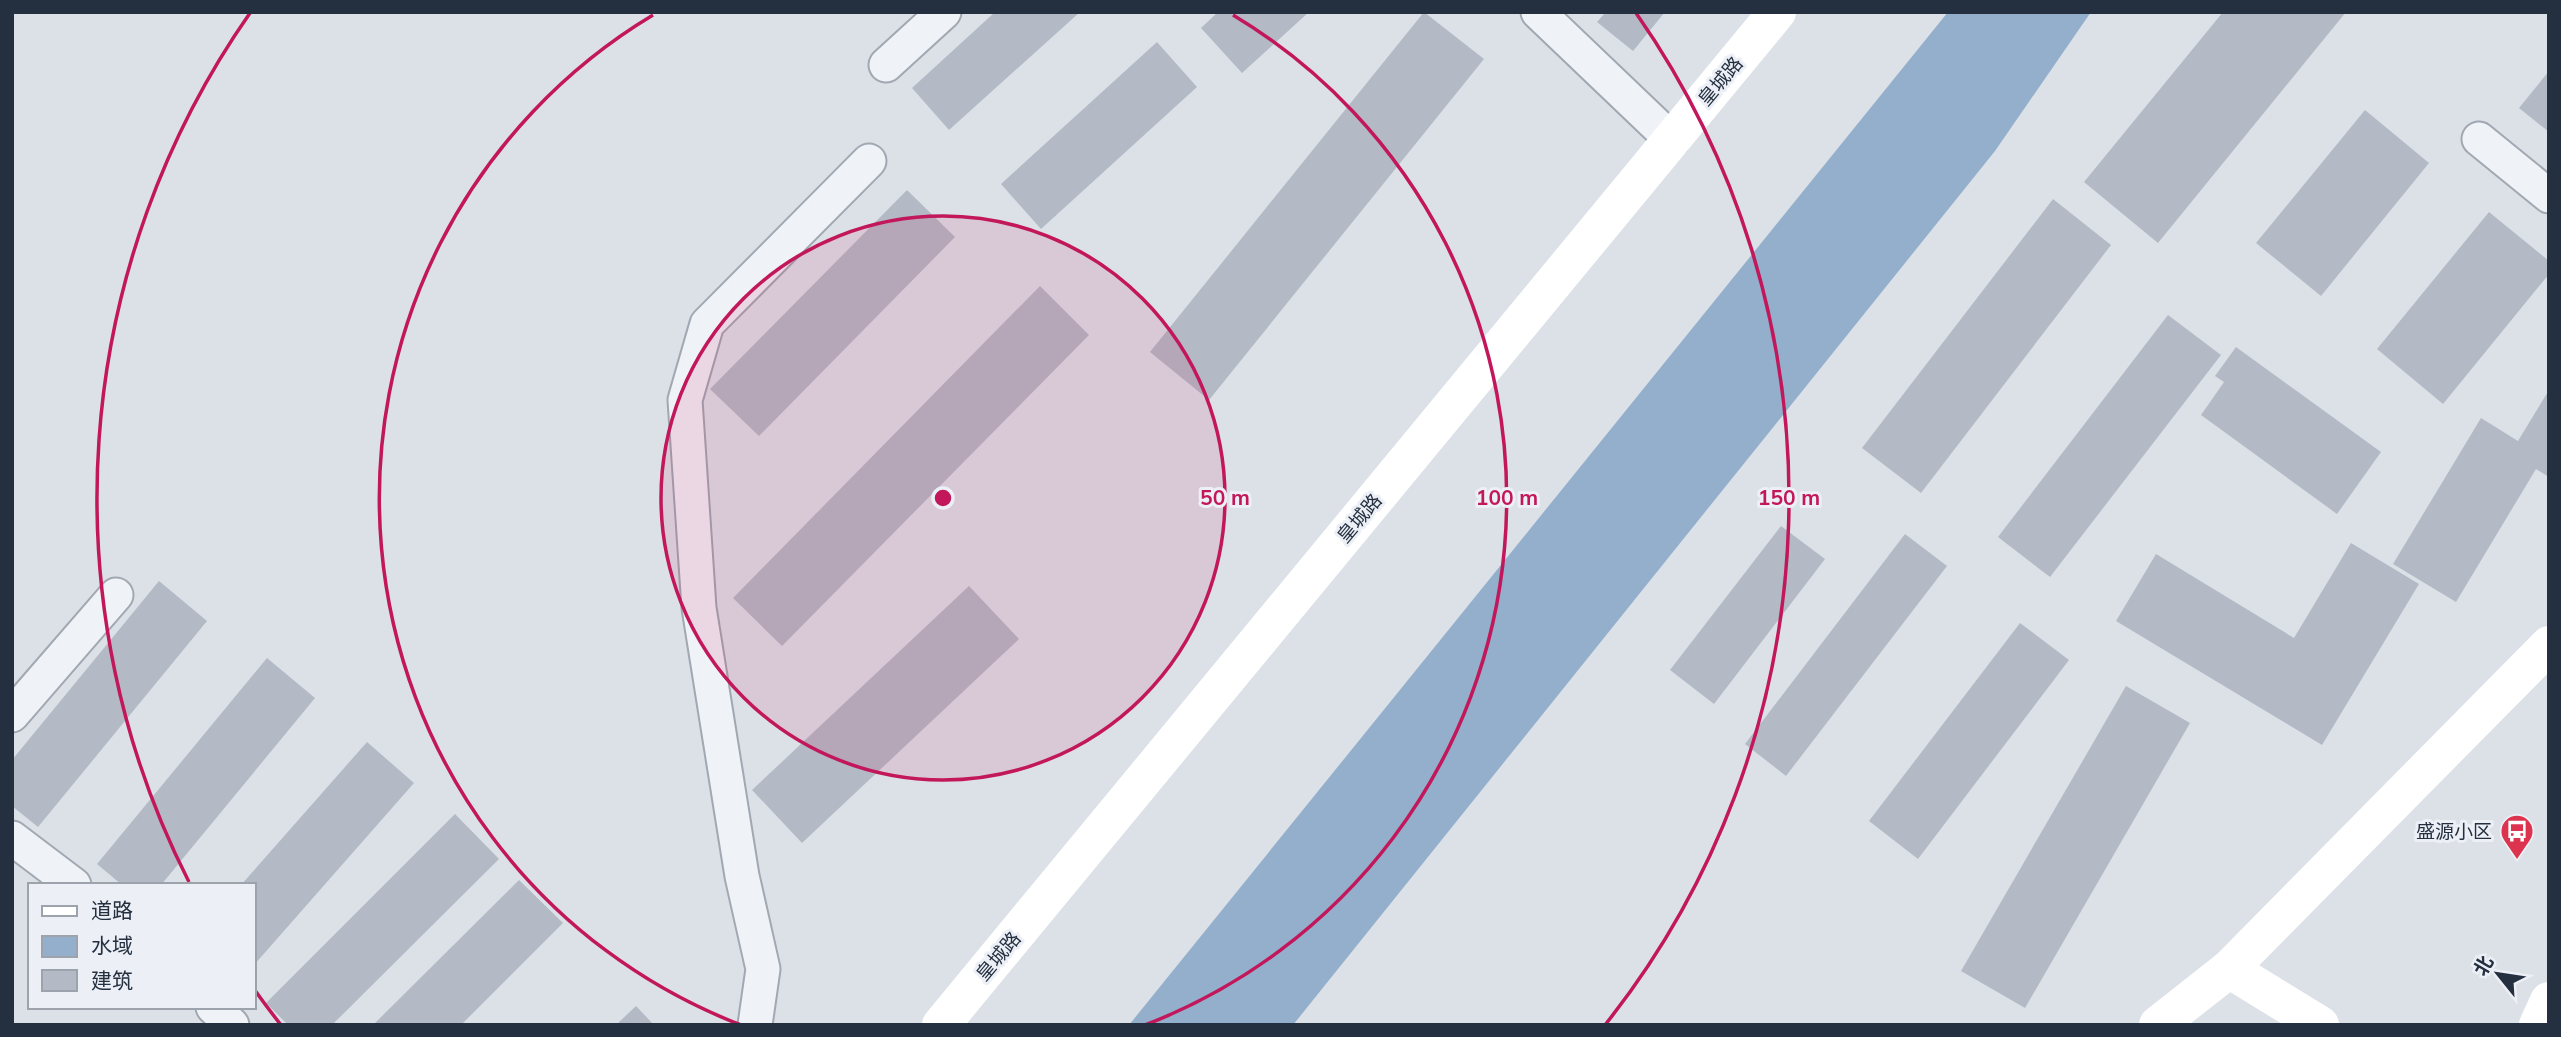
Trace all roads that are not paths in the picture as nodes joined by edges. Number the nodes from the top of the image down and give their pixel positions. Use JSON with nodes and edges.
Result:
{"nodes":[{"id":1,"x":944,"y":12,"type":"edge"},
{"id":2,"x":1538,"y":12,"type":"edge"},
{"id":3,"x":1777,"y":12,"type":"edge"},
{"id":4,"x":886,"y":65,"type":"dead end"},
{"id":5,"x":2480,"y":139,"type":"dead end"},
{"id":6,"x":1672,"y":140,"type":"junction"},
{"id":7,"x":869,"y":161,"type":"dead end"},
{"id":8,"x":2549,"y":196,"type":"edge"},
{"id":9,"x":116,"y":595,"type":"dead end"},
{"id":10,"x":2549,"y":645,"type":"edge"},
{"id":11,"x":12,"y":715,"type":"edge"},
{"id":12,"x":12,"y":838,"type":"edge"},
{"id":13,"x":71,"y":883,"type":"edge"},
{"id":14,"x":2229,"y":970,"type":"junction"},
{"id":15,"x":2549,"y":1001,"type":"edge"},
{"id":16,"x":215,"y":1009,"type":"edge"},
{"id":17,"x":232,"y":1025,"type":"edge"},
{"id":18,"x":755,"y":1025,"type":"edge"},
{"id":19,"x":942,"y":1025,"type":"edge"},
{"id":20,"x":2158,"y":1025,"type":"edge"},
{"id":21,"x":2320,"y":1025,"type":"edge"},
{"id":22,"x":2538,"y":1025,"type":"edge"}],
"edges":[{"from":1,"to":4,"type":"street"},
{"from":2,"to":6,"type":"street"},
{"from":3,"to":6,"type":"main road","name":"皇城路"},
{"from":5,"to":8,"type":"street"},
{"from":6,"to":19,"type":"main road","name":"皇城路"},
{"from":7,"to":18,"type":"street"},
{"from":9,"to":11,"type":"street"},
{"from":10,"to":14,"type":"main road"},
{"from":12,"to":13,"type":"street"},
{"from":14,"to":20,"type":"main road"},
{"from":14,"to":21,"type":"main road"},
{"from":15,"to":22,"type":"main road"},
{"from":16,"to":17,"type":"street"}]}
